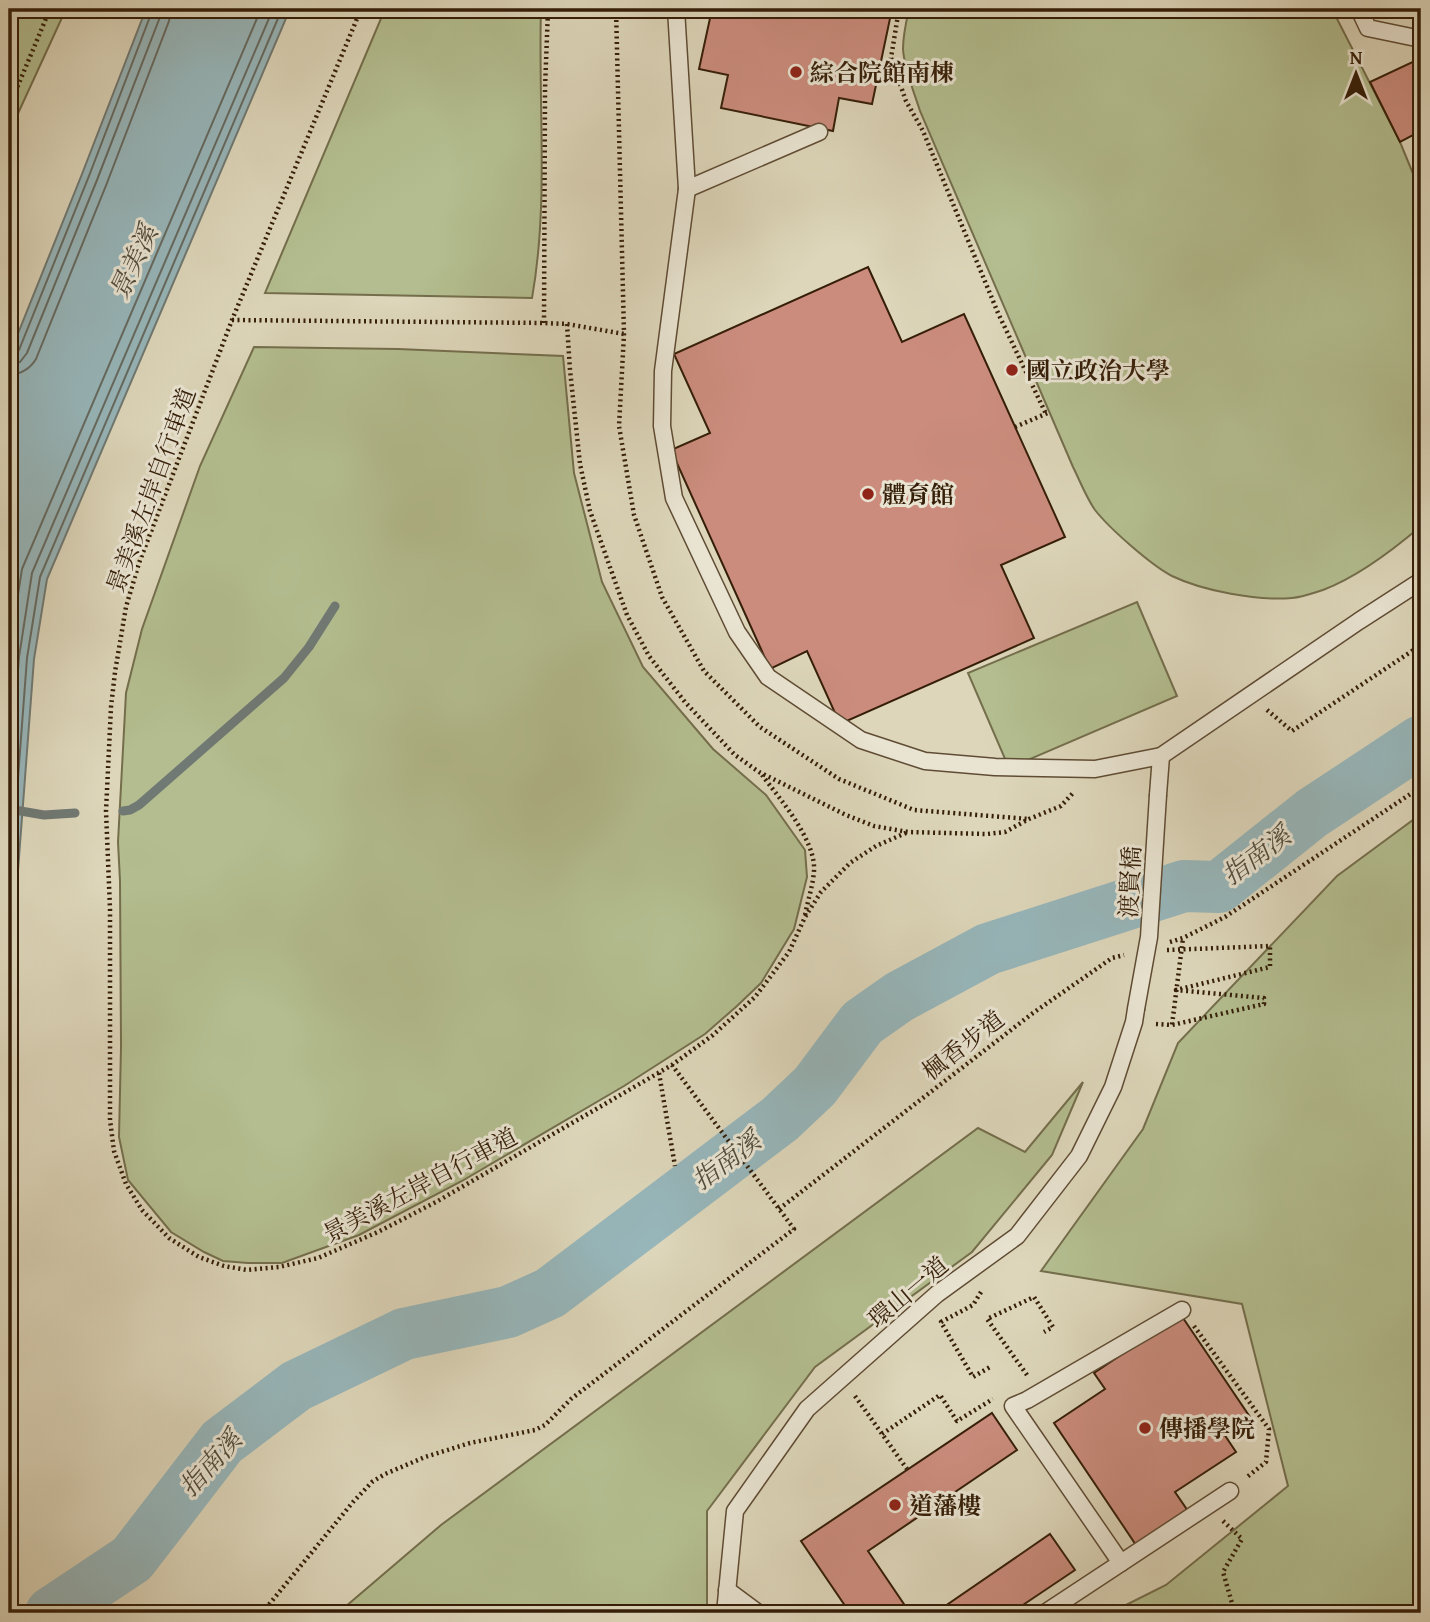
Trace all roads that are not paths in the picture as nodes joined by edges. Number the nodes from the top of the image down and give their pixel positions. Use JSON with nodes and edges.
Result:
{"nodes":[{"id":1,"x":676,"y":9,"type":"edge"},
{"id":2,"x":1359,"y":9,"type":"edge"},
{"id":3,"x":1421,"y":39,"type":"edge"},
{"id":4,"x":819,"y":132,"type":"dead end"},
{"id":5,"x":687,"y":190,"type":"junction"},
{"id":6,"x":1421,"y":581,"type":"edge"},
{"id":7,"x":1161,"y":755,"type":"junction"},
{"id":8,"x":1135,"y":1016,"type":"joint"},
{"id":9,"x":1182,"y":1310,"type":"road end"},
{"id":10,"x":1230,"y":1491,"type":"road end"},
{"id":11,"x":1121,"y":1563,"type":"junction"},
{"id":12,"x":727,"y":1590,"type":"junction"},
{"id":13,"x":725,"y":1613,"type":"edge"},
{"id":14,"x":758,"y":1613,"type":"edge"},
{"id":15,"x":1045,"y":1613,"type":"edge"}],
"edges":[{"from":1,"to":5,"type":"lane"},
{"from":2,"to":3,"type":"lane"},
{"from":4,"to":5,"type":"lane"},
{"from":5,"to":7,"type":"lane"},
{"from":6,"to":7,"type":"lane"},
{"from":7,"to":8,"type":"lane","name":"渡賢橋","bridge":true},
{"from":8,"to":12,"type":"lane","name":"環山一道"},
{"from":9,"to":11,"type":"lane"},
{"from":10,"to":11,"type":"lane"},
{"from":11,"to":15,"type":"lane"},
{"from":12,"to":13,"type":"lane","name":"環山一道"},
{"from":12,"to":14,"type":"lane"}]}
